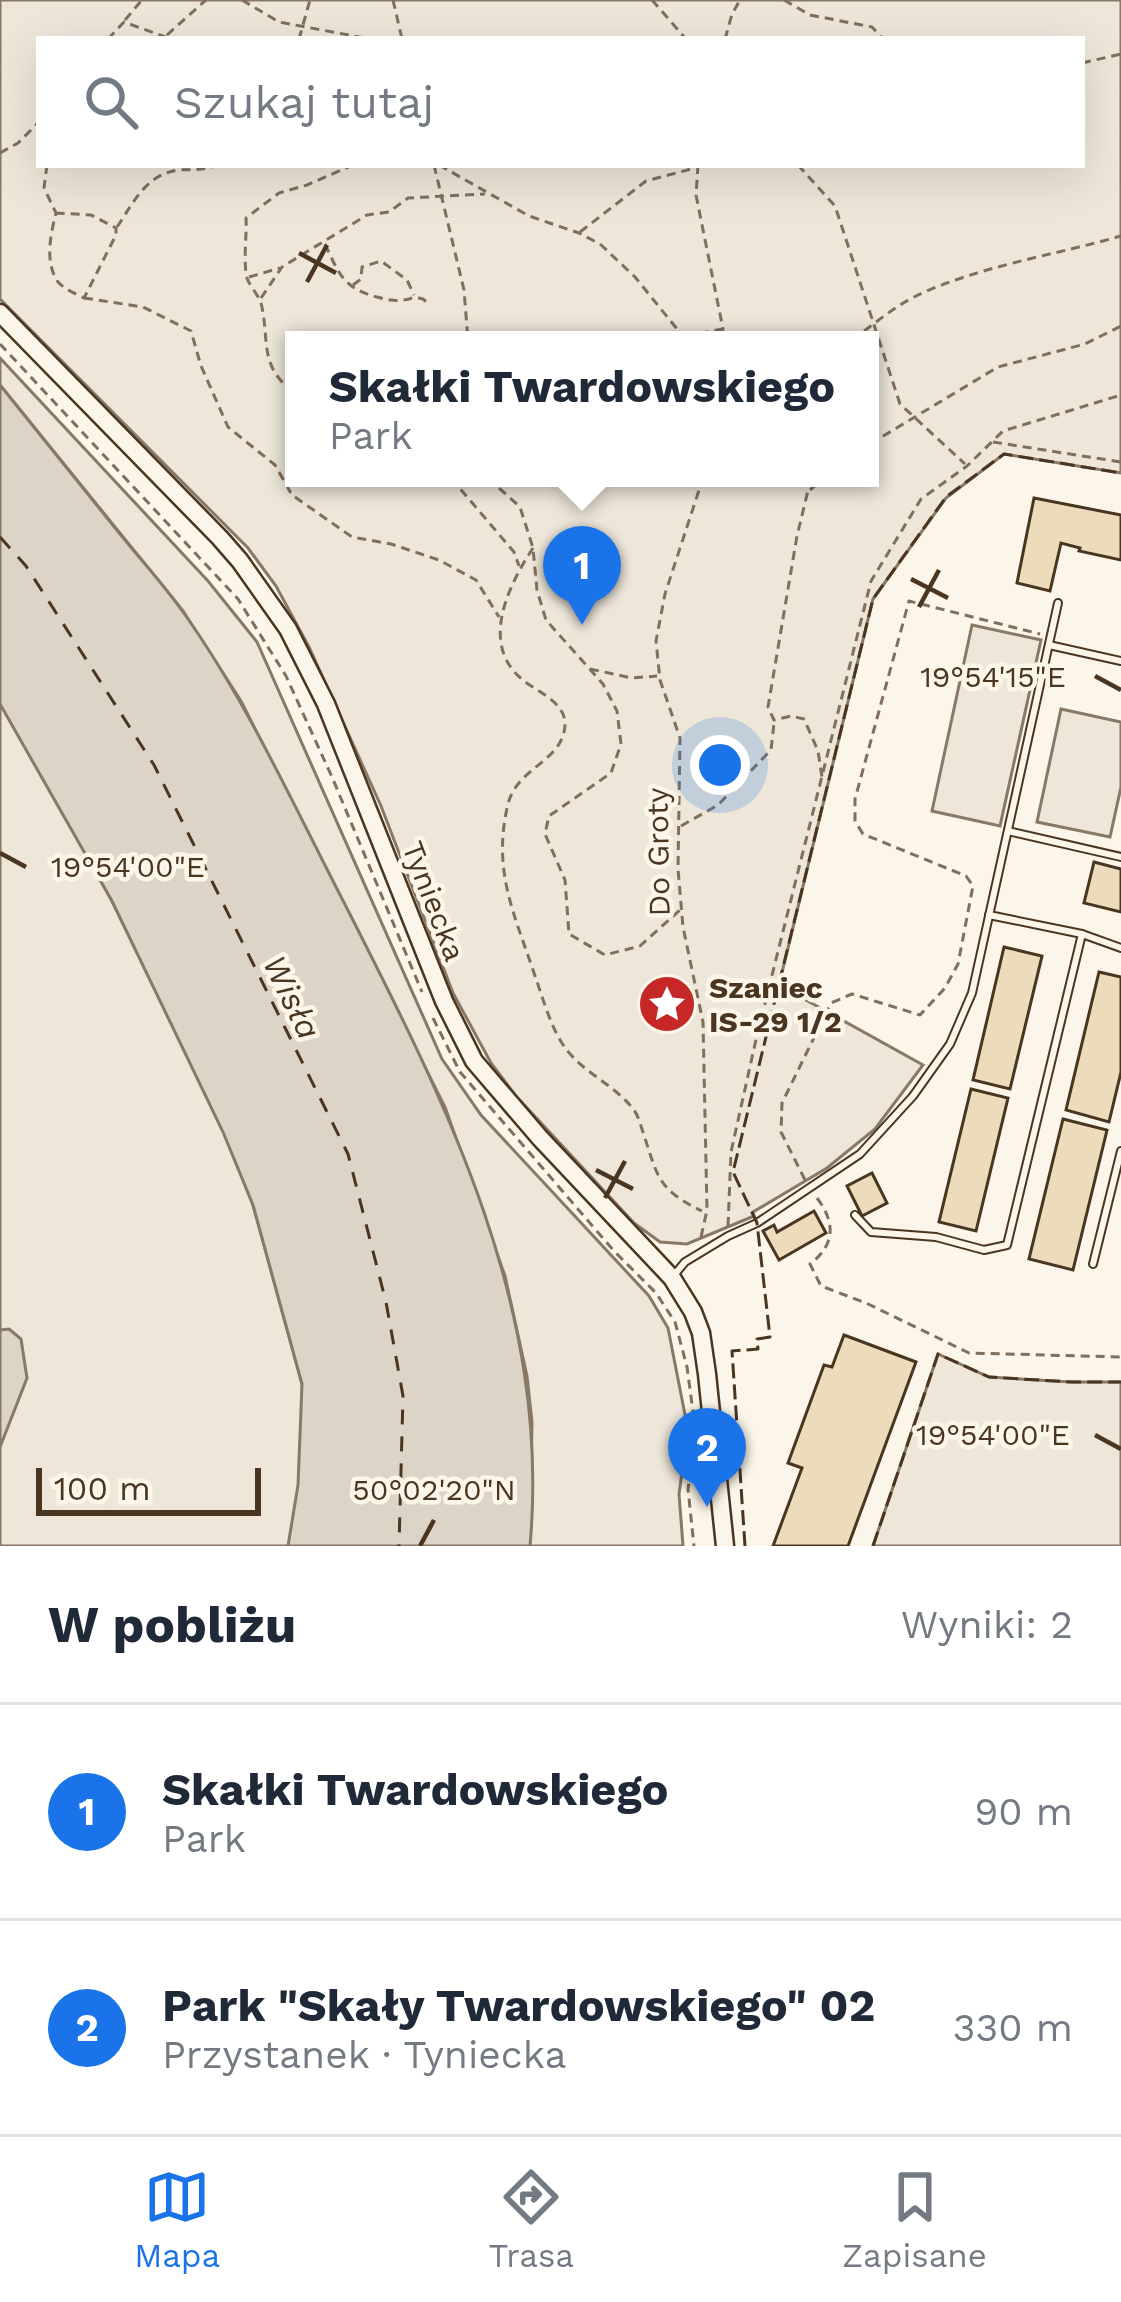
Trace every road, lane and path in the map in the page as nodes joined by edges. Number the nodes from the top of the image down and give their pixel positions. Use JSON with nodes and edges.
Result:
{"nodes":[{"id":1,"x":142,"y":0,"type":"edge"},
{"id":2,"x":206,"y":0,"type":"edge"},
{"id":3,"x":242,"y":0,"type":"edge"},
{"id":4,"x":310,"y":0,"type":"edge"},
{"id":5,"x":393,"y":0,"type":"edge"},
{"id":6,"x":652,"y":0,"type":"edge"},
{"id":7,"x":740,"y":0,"type":"edge"},
{"id":8,"x":784,"y":0,"type":"edge"},
{"id":9,"x":124,"y":22,"type":"junction"},
{"id":10,"x":303,"y":27,"type":"junction"},
{"id":11,"x":111,"y":36,"type":"edge"},
{"id":12,"x":161,"y":36,"type":"edge"},
{"id":13,"x":165,"y":36,"type":"edge"},
{"id":14,"x":300,"y":36,"type":"edge"},
{"id":15,"x":353,"y":36,"type":"edge"},
{"id":16,"x":401,"y":36,"type":"edge"},
{"id":17,"x":683,"y":36,"type":"edge"},
{"id":18,"x":726,"y":36,"type":"edge"},
{"id":19,"x":880,"y":36,"type":"edge"},
{"id":20,"x":1121,"y":54,"type":"edge"},
{"id":21,"x":1085,"y":62,"type":"edge"},
{"id":22,"x":36,"y":125,"type":"edge"},
{"id":23,"x":0,"y":153,"type":"edge"},
{"id":24,"x":47,"y":168,"type":"edge"},
{"id":25,"x":212,"y":168,"type":"edge"},
{"id":26,"x":346,"y":168,"type":"edge"},
{"id":27,"x":437,"y":168,"type":"edge"},
{"id":28,"x":441,"y":168,"type":"edge"},
{"id":29,"x":691,"y":168,"type":"edge"},
{"id":30,"x":698,"y":168,"type":"edge"},
{"id":31,"x":801,"y":168,"type":"edge"},
{"id":32,"x":487,"y":194,"type":"junction"},
{"id":33,"x":442,"y":197,"type":"junction"},
{"id":34,"x":56,"y":213,"type":"junction"},
{"id":35,"x":116,"y":228,"type":"junction"},
{"id":36,"x":579,"y":233,"type":"junction"},
{"id":37,"x":1121,"y":236,"type":"edge"},
{"id":38,"x":325,"y":242,"type":"junction"},
{"id":39,"x":282,"y":267,"type":"junction"},
{"id":40,"x":247,"y":278,"type":"junction"},
{"id":41,"x":350,"y":287,"type":"junction"},
{"id":42,"x":415,"y":297,"type":"junction"},
{"id":43,"x":84,"y":298,"type":"junction"},
{"id":44,"x":260,"y":300,"type":"junction"},
{"id":45,"x":429,"y":304,"type":"dead end"},
{"id":46,"x":0,"y":313,"type":"edge"},
{"id":47,"x":873,"y":324,"type":"junction"},
{"id":48,"x":1121,"y":326,"type":"edge"},
{"id":49,"x":723,"y":329,"type":"joint"},
{"id":50,"x":467,"y":331,"type":"edge"},
{"id":51,"x":679,"y":331,"type":"edge"},
{"id":52,"x":715,"y":331,"type":"edge"},
{"id":53,"x":864,"y":331,"type":"edge"},
{"id":54,"x":875,"y":331,"type":"edge"},
{"id":55,"x":879,"y":342,"type":"edge"},
{"id":56,"x":285,"y":386,"type":"edge"},
{"id":57,"x":1121,"y":395,"type":"edge"},
{"id":58,"x":915,"y":417,"type":"junction"},
{"id":59,"x":879,"y":439,"type":"edge"},
{"id":60,"x":992,"y":442,"type":"junction"},
{"id":61,"x":1121,"y":463,"type":"edge"},
{"id":62,"x":967,"y":466,"type":"junction"},
{"id":63,"x":285,"y":483,"type":"edge"},
{"id":64,"x":287,"y":487,"type":"edge"},
{"id":65,"x":460,"y":487,"type":"edge"},
{"id":66,"x":498,"y":487,"type":"edge"},
{"id":67,"x":700,"y":487,"type":"edge"},
{"id":68,"x":810,"y":487,"type":"edge"},
{"id":69,"x":814,"y":487,"type":"edge"},
{"id":70,"x":809,"y":491,"type":"junction"},
{"id":71,"x":533,"y":548,"type":"junction"},
{"id":72,"x":520,"y":568,"type":"junction"},
{"id":73,"x":1058,"y":604,"type":"dead end"},
{"id":74,"x":500,"y":618,"type":"junction"},
{"id":75,"x":1042,"y":634,"type":"dead end"},
{"id":76,"x":1049,"y":645,"type":"junction"},
{"id":77,"x":1121,"y":661,"type":"edge"},
{"id":78,"x":588,"y":669,"type":"junction"},
{"id":79,"x":660,"y":676,"type":"junction"},
{"id":80,"x":774,"y":721,"type":"junction"},
{"id":81,"x":823,"y":782,"type":"junction"},
{"id":82,"x":679,"y":827,"type":"junction"},
{"id":83,"x":1008,"y":831,"type":"junction"},
{"id":84,"x":1121,"y":856,"type":"edge"},
{"id":85,"x":682,"y":909,"type":"junction"},
{"id":86,"x":989,"y":915,"type":"junction"},
{"id":87,"x":1082,"y":934,"type":"junction"},
{"id":88,"x":1121,"y":948,"type":"edge"},
{"id":89,"x":1121,"y":1151,"type":"edge"},
{"id":90,"x":809,"y":1189,"type":"junction"},
{"id":91,"x":706,"y":1199,"type":"junction"},
{"id":92,"x":702,"y":1210,"type":"junction"},
{"id":93,"x":855,"y":1215,"type":"dead end"},
{"id":94,"x":705,"y":1219,"type":"junction"},
{"id":95,"x":702,"y":1233,"type":"dead end"},
{"id":96,"x":728,"y":1237,"type":"junction"},
{"id":97,"x":1093,"y":1264,"type":"dead end"},
{"id":98,"x":672,"y":1278,"type":"junction"},
{"id":99,"x":1121,"y":1357,"type":"edge"},
{"id":100,"x":725,"y":1546,"type":"edge"}],
"edges":[{"from":1,"to":9,"type":"path"},
{"from":2,"to":13,"type":"path"},
{"from":3,"to":10,"type":"path"},
{"from":4,"to":10,"type":"path"},
{"from":5,"to":16,"type":"path"},
{"from":6,"to":17,"type":"path"},
{"from":7,"to":18,"type":"path"},
{"from":8,"to":19,"type":"path"},
{"from":9,"to":11,"type":"path"},
{"from":9,"to":12,"type":"path"},
{"from":10,"to":14,"type":"path"},
{"from":10,"to":15,"type":"path"},
{"from":20,"to":21,"type":"path"},
{"from":22,"to":23,"type":"path"},
{"from":24,"to":34,"type":"path"},
{"from":25,"to":35,"type":"path"},
{"from":26,"to":40,"type":"path"},
{"from":27,"to":33,"type":"path"},
{"from":28,"to":32,"type":"path"},
{"from":29,"to":36,"type":"path"},
{"from":30,"to":49,"type":"path"},
{"from":31,"to":47,"type":"path"},
{"from":32,"to":33,"type":"path"},
{"from":32,"to":36,"type":"path"},
{"from":33,"to":38,"type":"path"},
{"from":33,"to":50,"type":"path"},
{"from":34,"to":35,"type":"path"},
{"from":34,"to":43,"type":"path"},
{"from":35,"to":43,"type":"path"},
{"from":36,"to":51,"type":"path"},
{"from":37,"to":47,"type":"path"},
{"from":38,"to":39,"type":"path"},
{"from":38,"to":41,"type":"path"},
{"from":39,"to":40,"type":"path"},
{"from":39,"to":44,"type":"path"},
{"from":40,"to":44,"type":"path"},
{"from":41,"to":42,"type":"path"},
{"from":41,"to":42,"type":"path"},
{"from":42,"to":45,"type":"path"},
{"from":43,"to":63,"type":"path"},
{"from":44,"to":56,"type":"path"},
{"from":46,"to":98,"type":"street","name":"Tyniecka"},
{"from":47,"to":53,"type":"path"},
{"from":47,"to":54,"type":"path"},
{"from":48,"to":58,"type":"path"},
{"from":49,"to":52,"type":"path"},
{"from":55,"to":58,"type":"path"},
{"from":57,"to":60,"type":"path"},
{"from":58,"to":59,"type":"path"},
{"from":58,"to":62,"type":"path"},
{"from":60,"to":61,"type":"path"},
{"from":60,"to":62,"type":"path"},
{"from":62,"to":81,"type":"path"},
{"from":64,"to":74,"type":"path"},
{"from":65,"to":72,"type":"path"},
{"from":66,"to":71,"type":"path"},
{"from":67,"to":79,"type":"path","name":"Do Groty"},
{"from":68,"to":70,"type":"path"},
{"from":69,"to":70,"type":"path"},
{"from":70,"to":80,"type":"path"},
{"from":71,"to":72,"type":"path"},
{"from":71,"to":78,"type":"path"},
{"from":72,"to":74,"type":"path"},
{"from":73,"to":76,"type":"lane"},
{"from":74,"to":92,"type":"path"},
{"from":75,"to":90,"type":"path"},
{"from":76,"to":77,"type":"lane"},
{"from":76,"to":83,"type":"lane"},
{"from":78,"to":79,"type":"path"},
{"from":78,"to":85,"type":"path"},
{"from":79,"to":82,"type":"path","name":"Do Groty"},
{"from":80,"to":81,"type":"path"},
{"from":80,"to":82,"type":"path"},
{"from":81,"to":96,"type":"path"},
{"from":82,"to":85,"type":"path","name":"Do Groty"},
{"from":83,"to":84,"type":"lane"},
{"from":83,"to":86,"type":"lane"},
{"from":85,"to":91,"type":"path","name":"Do Groty"},
{"from":86,"to":87,"type":"lane"},
{"from":86,"to":90,"type":"lane"},
{"from":87,"to":88,"type":"lane"},
{"from":87,"to":93,"type":"lane"},
{"from":89,"to":97,"type":"lane"},
{"from":90,"to":96,"type":"lane"},
{"from":90,"to":99,"type":"path"},
{"from":91,"to":92,"type":"path"},
{"from":91,"to":94,"type":"path","name":"Do Groty"},
{"from":92,"to":94,"type":"path"},
{"from":94,"to":95,"type":"path","name":"Do Groty"},
{"from":96,"to":98,"type":"lane"},
{"from":98,"to":100,"type":"street","name":"Tyniecka"}]}
